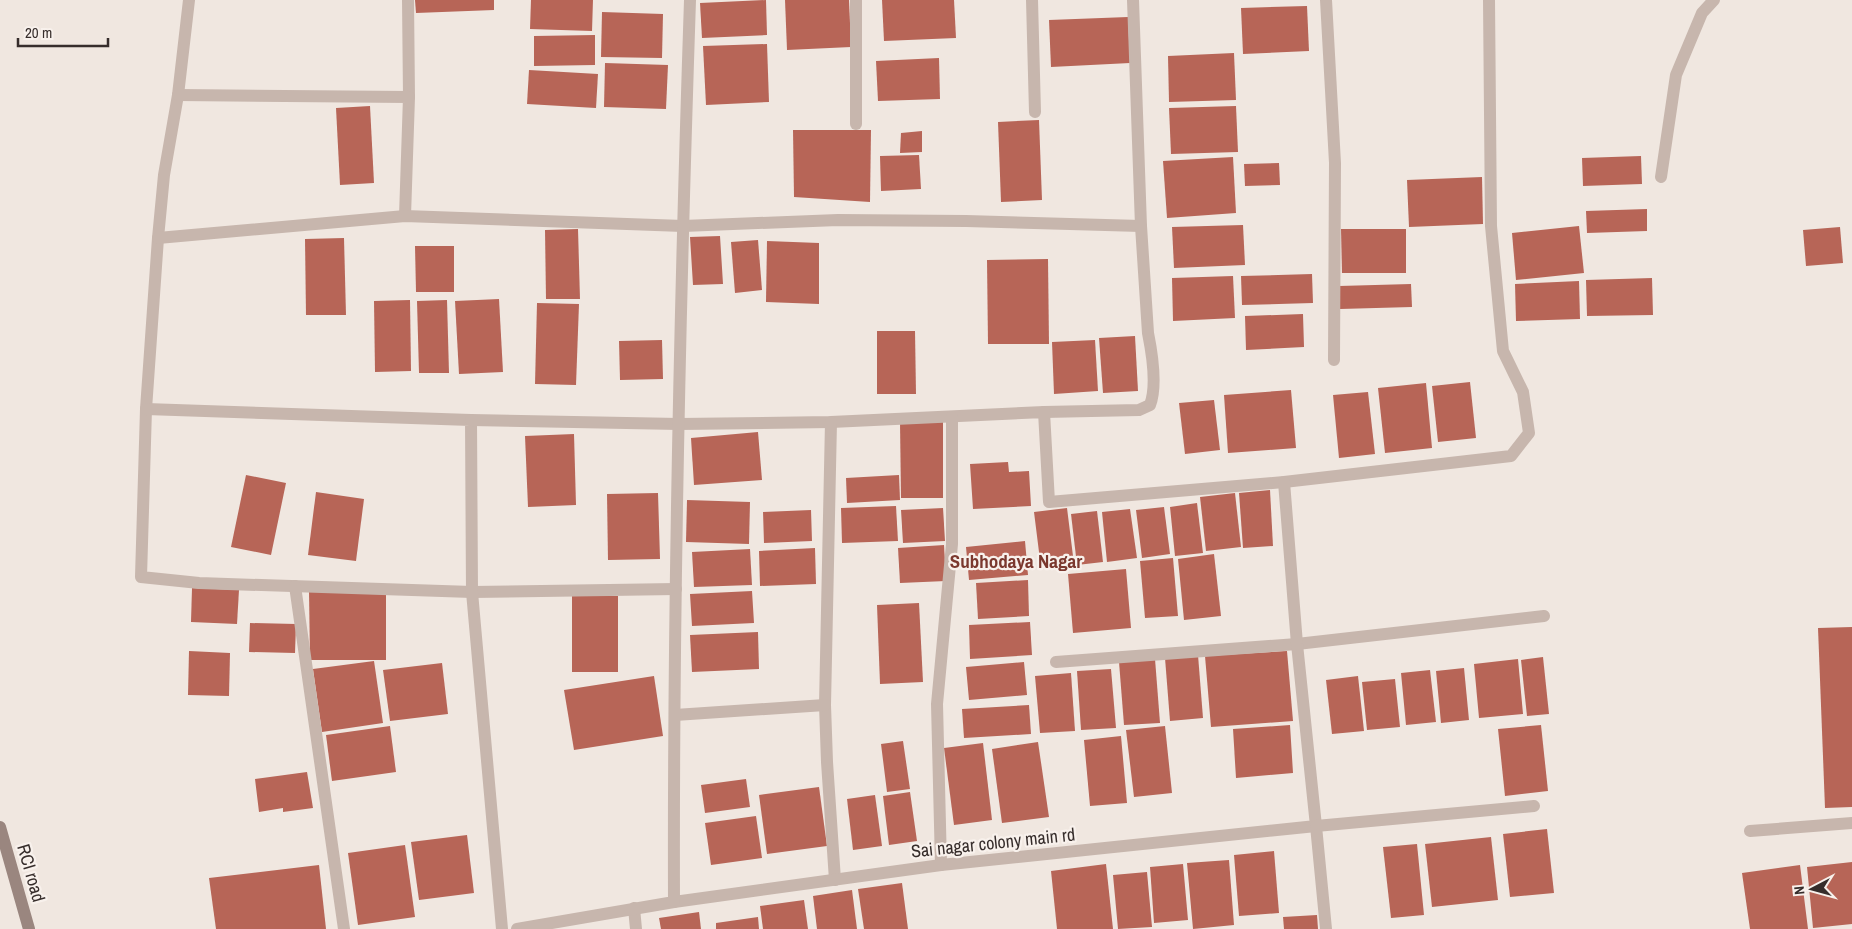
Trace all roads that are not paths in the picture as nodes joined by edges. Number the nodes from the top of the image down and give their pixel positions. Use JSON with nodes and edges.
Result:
{"nodes":[{"id":1,"x":189,"y":0,"type":"edge"},
{"id":2,"x":408,"y":0,"type":"edge"},
{"id":3,"x":690,"y":0,"type":"edge"},
{"id":4,"x":856,"y":0,"type":"edge"},
{"id":5,"x":1032,"y":0,"type":"edge"},
{"id":6,"x":1133,"y":0,"type":"edge"},
{"id":7,"x":1326,"y":0,"type":"edge"},
{"id":8,"x":1489,"y":0,"type":"edge"},
{"id":9,"x":1714,"y":0,"type":"edge"},
{"id":10,"x":178,"y":95,"type":"junction"},
{"id":11,"x":409,"y":97,"type":"junction"},
{"id":12,"x":1035,"y":112,"type":"dead end"},
{"id":13,"x":856,"y":124,"type":"dead end"},
{"id":14,"x":1661,"y":177,"type":"dead end"},
{"id":15,"x":405,"y":216,"type":"junction"},
{"id":16,"x":683,"y":226,"type":"junction"},
{"id":17,"x":1141,"y":226,"type":"junction"},
{"id":18,"x":158,"y":238,"type":"junction"},
{"id":19,"x":1334,"y":360,"type":"dead end"},
{"id":20,"x":146,"y":409,"type":"junction"},
{"id":21,"x":1044,"y":412,"type":"junction"},
{"id":22,"x":952,"y":418,"type":"junction"},
{"id":23,"x":471,"y":420,"type":"junction"},
{"id":24,"x":831,"y":422,"type":"junction"},
{"id":25,"x":679,"y":424,"type":"junction"},
{"id":26,"x":1284,"y":482,"type":"junction"},
{"id":27,"x":295,"y":586,"type":"junction"},
{"id":28,"x":676,"y":589,"type":"junction"},
{"id":29,"x":472,"y":592,"type":"junction"},
{"id":30,"x":1544,"y":616,"type":"dead end"},
{"id":31,"x":1297,"y":644,"type":"junction"},
{"id":32,"x":1056,"y":662,"type":"dead end"},
{"id":33,"x":825,"y":705,"type":"junction"},
{"id":34,"x":675,"y":715,"type":"junction"},
{"id":35,"x":1534,"y":806,"type":"dead end"},
{"id":36,"x":1852,"y":823,"type":"edge"},
{"id":37,"x":1316,"y":826,"type":"junction"},
{"id":38,"x":0,"y":827,"type":"edge"},
{"id":39,"x":1750,"y":830,"type":"dead end"},
{"id":40,"x":941,"y":865,"type":"junction"},
{"id":41,"x":836,"y":880,"type":"junction"},
{"id":42,"x":674,"y":902,"type":"junction"},
{"id":43,"x":634,"y":908,"type":"junction"},
{"id":44,"x":29,"y":929,"type":"edge"},
{"id":45,"x":344,"y":929,"type":"edge"},
{"id":46,"x":502,"y":929,"type":"edge"},
{"id":47,"x":517,"y":929,"type":"edge"},
{"id":48,"x":636,"y":929,"type":"edge"},
{"id":49,"x":1326,"y":929,"type":"edge"}],
"edges":[{"from":1,"to":10,"type":"street"},
{"from":2,"to":11,"type":"street"},
{"from":3,"to":16,"type":"street"},
{"from":4,"to":13,"type":"street"},
{"from":5,"to":12,"type":"street"},
{"from":6,"to":17,"type":"street"},
{"from":7,"to":19,"type":"street"},
{"from":8,"to":26,"type":"street"},
{"from":9,"to":14,"type":"street"},
{"from":10,"to":11,"type":"street"},
{"from":10,"to":18,"type":"street"},
{"from":11,"to":15,"type":"street"},
{"from":15,"to":16,"type":"street"},
{"from":15,"to":18,"type":"street"},
{"from":16,"to":17,"type":"street"},
{"from":16,"to":25,"type":"street"},
{"from":17,"to":21,"type":"street"},
{"from":18,"to":20,"type":"street"},
{"from":20,"to":23,"type":"street"},
{"from":20,"to":27,"type":"street"},
{"from":21,"to":22,"type":"street"},
{"from":21,"to":26,"type":"street"},
{"from":22,"to":24,"type":"street"},
{"from":22,"to":40,"type":"street"},
{"from":23,"to":25,"type":"street"},
{"from":23,"to":29,"type":"street"},
{"from":24,"to":25,"type":"street"},
{"from":24,"to":33,"type":"street"},
{"from":25,"to":28,"type":"street"},
{"from":26,"to":31,"type":"street"},
{"from":27,"to":29,"type":"street"},
{"from":27,"to":45,"type":"street"},
{"from":28,"to":29,"type":"street"},
{"from":28,"to":34,"type":"street"},
{"from":29,"to":46,"type":"street"},
{"from":30,"to":31,"type":"street"},
{"from":31,"to":32,"type":"street"},
{"from":31,"to":37,"type":"street"},
{"from":33,"to":34,"type":"street"},
{"from":33,"to":41,"type":"street"},
{"from":34,"to":42,"type":"street"},
{"from":35,"to":37,"type":"street","name":"Sai nagar colony main rd"},
{"from":36,"to":39,"type":"street"},
{"from":37,"to":40,"type":"street","name":"Sai nagar colony main rd"},
{"from":37,"to":49,"type":"street"},
{"from":38,"to":44,"type":"main road","name":"RCI road"},
{"from":40,"to":41,"type":"street","name":"Sai nagar colony main rd"},
{"from":41,"to":42,"type":"street","name":"Sai nagar colony main rd"},
{"from":42,"to":43,"type":"street","name":"Sai nagar colony main rd"},
{"from":43,"to":47,"type":"street","name":"Sai nagar colony main rd"},
{"from":43,"to":48,"type":"street"}]}
